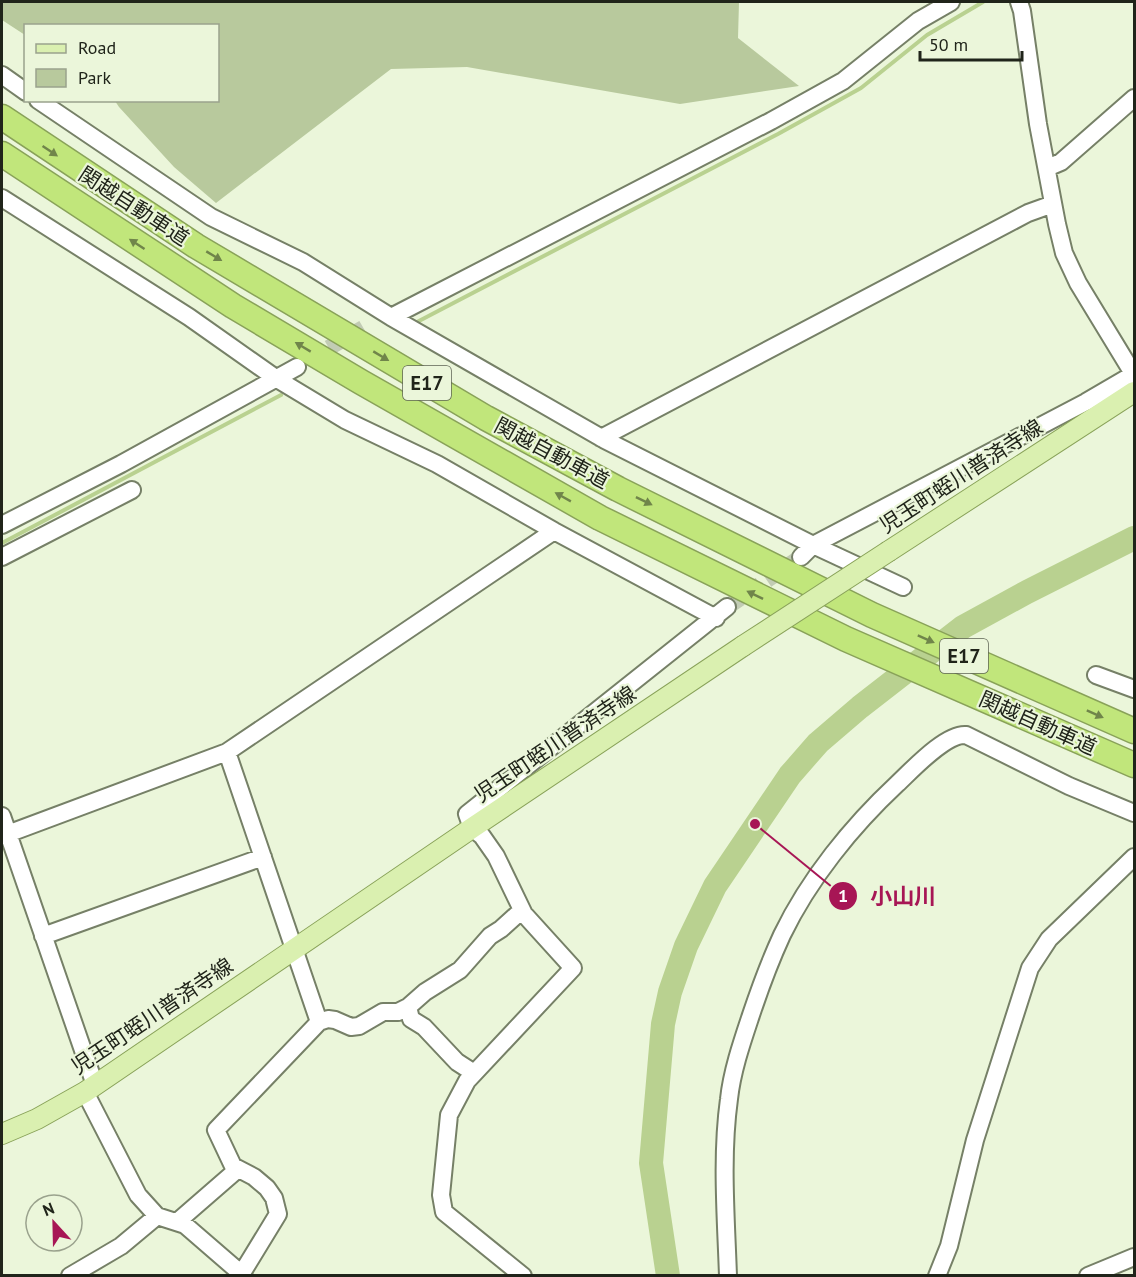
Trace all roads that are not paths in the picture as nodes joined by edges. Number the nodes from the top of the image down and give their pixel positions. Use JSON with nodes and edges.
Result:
{"nodes":[{"id":1,"x":951,"y":2,"type":"edge"},
{"id":2,"x":1019,"y":2,"type":"edge"},
{"id":3,"x":2,"y":75,"type":"edge"},
{"id":4,"x":24,"y":91,"type":"edge"},
{"id":5,"x":1134,"y":98,"type":"edge"},
{"id":6,"x":41,"y":102,"type":"edge"},
{"id":7,"x":2,"y":117,"type":"edge"},
{"id":8,"x":2,"y":154,"type":"edge"},
{"id":9,"x":1047,"y":168,"type":"junction"},
{"id":10,"x":2,"y":198,"type":"edge"},
{"id":11,"x":1053,"y":204,"type":"junction"},
{"id":12,"x":385,"y":313,"type":"junction"},
{"id":13,"x":370,"y":324,"type":"tunnel mouth"},
{"id":14,"x":297,"y":367,"type":"tunnel mouth"},
{"id":15,"x":1134,"y":374,"type":"edge"},
{"id":16,"x":277,"y":379,"type":"junction"},
{"id":17,"x":1134,"y":392,"type":"edge"},
{"id":18,"x":601,"y":438,"type":"junction"},
{"id":19,"x":132,"y":490,"type":"dead end"},
{"id":20,"x":2,"y":525,"type":"edge"},
{"id":21,"x":554,"y":531,"type":"junction"},
{"id":22,"x":813,"y":545,"type":"junction"},
{"id":23,"x":2,"y":557,"type":"edge"},
{"id":24,"x":801,"y":557,"type":"tunnel mouth"},
{"id":25,"x":903,"y":586,"type":"dead end"},
{"id":26,"x":1096,"y":675,"type":"dead end"},
{"id":27,"x":1134,"y":688,"type":"edge"},
{"id":28,"x":1134,"y":731,"type":"edge"},
{"id":29,"x":227,"y":752,"type":"junction"},
{"id":30,"x":1134,"y":765,"type":"edge"},
{"id":31,"x":1134,"y":813,"type":"edge"},
{"id":32,"x":2,"y":816,"type":"edge"},
{"id":33,"x":472,"y":828,"type":"junction"},
{"id":34,"x":4,"y":835,"type":"edge"},
{"id":35,"x":263,"y":857,"type":"junction"},
{"id":36,"x":1134,"y":857,"type":"edge"},
{"id":37,"x":522,"y":910,"type":"junction"},
{"id":38,"x":43,"y":936,"type":"junction"},
{"id":39,"x":294,"y":949,"type":"junction"},
{"id":40,"x":408,"y":1007,"type":"junction"},
{"id":41,"x":319,"y":1022,"type":"junction"},
{"id":42,"x":474,"y":1073,"type":"junction"},
{"id":43,"x":90,"y":1088,"type":"junction"},
{"id":44,"x":2,"y":1134,"type":"edge"},
{"id":45,"x":238,"y":1169,"type":"junction"},
{"id":46,"x":157,"y":1216,"type":"junction"},
{"id":47,"x":177,"y":1222,"type":"junction"},
{"id":48,"x":1134,"y":1257,"type":"edge"},
{"id":49,"x":243,"y":1274,"type":"edge"},
{"id":50,"x":70,"y":1275,"type":"edge"},
{"id":51,"x":522,"y":1275,"type":"edge"},
{"id":52,"x":728,"y":1275,"type":"edge"},
{"id":53,"x":937,"y":1275,"type":"edge"},
{"id":54,"x":1088,"y":1275,"type":"edge"}],
"edges":[{"from":1,"to":12,"type":"street"},
{"from":2,"to":9,"type":"street"},
{"from":3,"to":4,"type":"street"},
{"from":5,"to":9,"type":"street"},
{"from":6,"to":12,"type":"street"},
{"from":7,"to":28,"type":"highway","name":"関越自動車道","number":"E17","one_way":true},
{"from":30,"to":8,"type":"highway","name":"関越自動車道","number":"E17","one_way":true},
{"from":9,"to":11,"type":"street"},
{"from":10,"to":16,"type":"street"},
{"from":11,"to":15,"type":"street"},
{"from":11,"to":18,"type":"street"},
{"from":12,"to":13,"type":"street"},
{"from":12,"to":18,"type":"street"},
{"from":14,"to":16,"type":"street"},
{"from":15,"to":22,"type":"street"},
{"from":16,"to":20,"type":"street"},
{"from":16,"to":21,"type":"street"},
{"from":17,"to":33,"type":"main road","name":"児玉町蛭川普済寺線","bridge":true},
{"from":18,"to":22,"type":"street"},
{"from":19,"to":23,"type":"street"},
{"from":21,"to":29,"type":"street"},
{"from":21,"to":33,"type":"street"},
{"from":22,"to":24,"type":"street"},
{"from":22,"to":25,"type":"street"},
{"from":26,"to":27,"type":"street"},
{"from":29,"to":34,"type":"street"},
{"from":29,"to":35,"type":"street"},
{"from":31,"to":52,"type":"street"},
{"from":32,"to":34,"type":"street"},
{"from":33,"to":37,"type":"street"},
{"from":33,"to":39,"type":"main road","name":"児玉町蛭川普済寺線"},
{"from":34,"to":38,"type":"street"},
{"from":35,"to":38,"type":"street"},
{"from":35,"to":39,"type":"street"},
{"from":36,"to":53,"type":"street"},
{"from":37,"to":40,"type":"street"},
{"from":37,"to":42,"type":"street"},
{"from":38,"to":43,"type":"street"},
{"from":39,"to":41,"type":"street"},
{"from":39,"to":43,"type":"main road","name":"児玉町蛭川普済寺線"},
{"from":40,"to":41,"type":"street"},
{"from":40,"to":42,"type":"street"},
{"from":41,"to":45,"type":"street"},
{"from":42,"to":51,"type":"street"},
{"from":43,"to":44,"type":"main road","name":"児玉町蛭川普済寺線"},
{"from":43,"to":46,"type":"street"},
{"from":45,"to":47,"type":"street"},
{"from":45,"to":49,"type":"street"},
{"from":46,"to":47,"type":"street"},
{"from":46,"to":50,"type":"street"},
{"from":47,"to":49,"type":"street"},
{"from":48,"to":54,"type":"street"}]}
